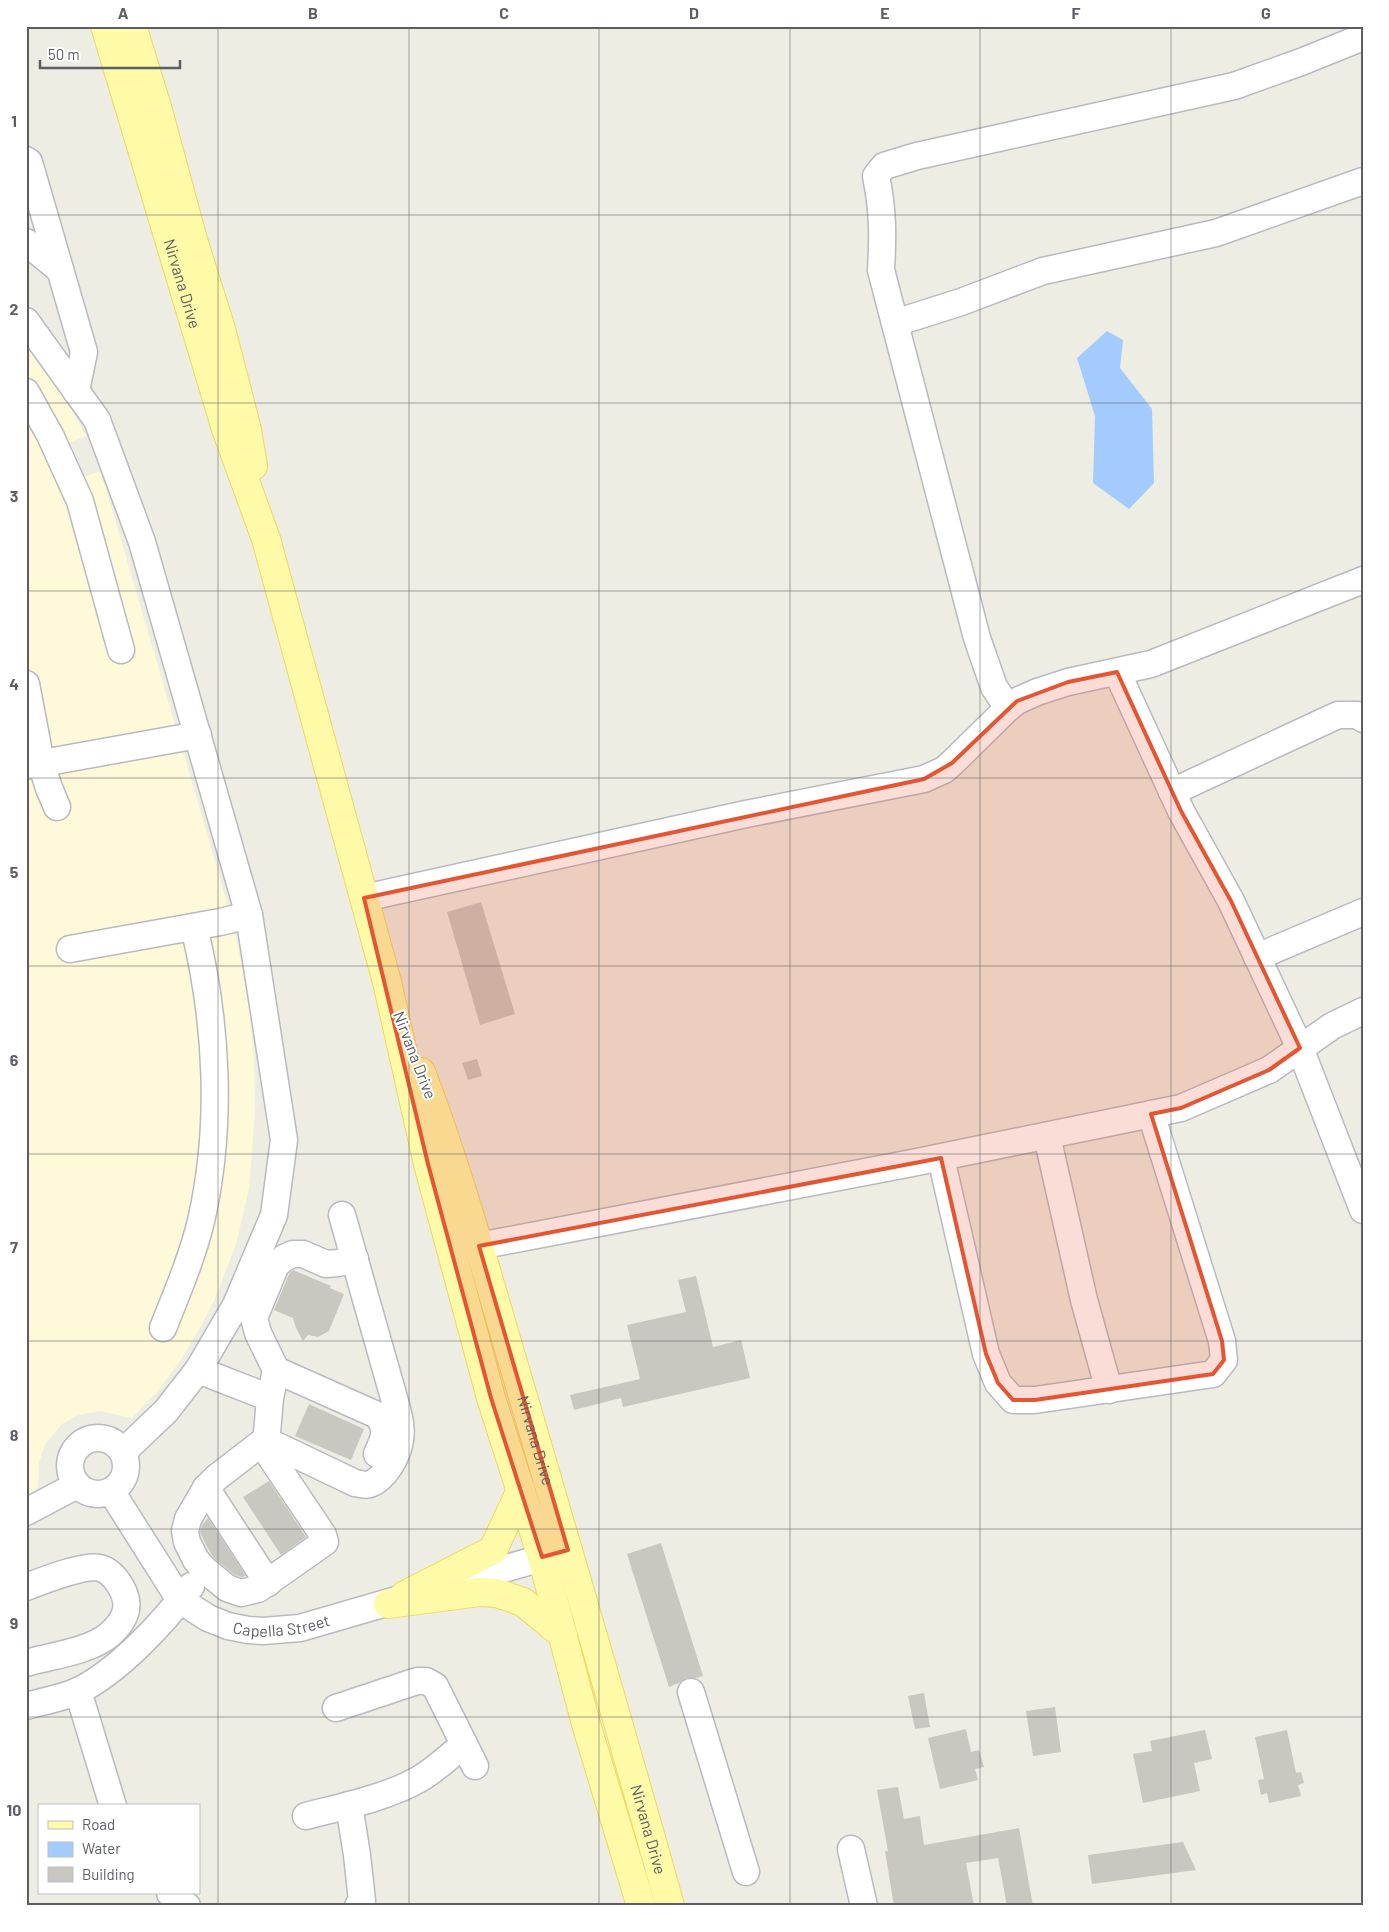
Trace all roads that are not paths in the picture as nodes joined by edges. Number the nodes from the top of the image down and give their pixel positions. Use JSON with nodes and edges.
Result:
{"nodes":[{"id":1,"x":105,"y":26,"type":"edge"},
{"id":2,"x":132,"y":26,"type":"edge"},
{"id":3,"x":1363,"y":37,"type":"edge"},
{"id":4,"x":26,"y":160,"type":"edge"},
{"id":5,"x":1363,"y":180,"type":"edge"},
{"id":6,"x":26,"y":242,"type":"edge"},
{"id":7,"x":60,"y":270,"type":"junction"},
{"id":8,"x":26,"y":321,"type":"edge"},
{"id":9,"x":895,"y":322,"type":"junction"},
{"id":10,"x":76,"y":391,"type":"junction"},
{"id":11,"x":26,"y":392,"type":"edge"},
{"id":12,"x":266,"y":539,"type":"junction"},
{"id":13,"x":1363,"y":580,"type":"edge"},
{"id":14,"x":121,"y":650,"type":"dead end"},
{"id":15,"x":1117,"y":672,"type":"junction"},
{"id":16,"x":26,"y":684,"type":"edge"},
{"id":17,"x":1008,"y":708,"type":"junction"},
{"id":18,"x":1363,"y":719,"type":"edge"},
{"id":19,"x":198,"y":736,"type":"junction"},
{"id":20,"x":34,"y":765,"type":"edge"},
{"id":21,"x":1172,"y":792,"type":"junction"},
{"id":22,"x":57,"y":807,"type":"dead end"},
{"id":23,"x":364,"y":898,"type":"junction"},
{"id":24,"x":1363,"y":912,"type":"edge"},
{"id":25,"x":249,"y":915,"type":"junction"},
{"id":26,"x":194,"y":927,"type":"junction"},
{"id":27,"x":70,"y":949,"type":"dead end"},
{"id":28,"x":1257,"y":957,"type":"junction"},
{"id":29,"x":387,"y":982,"type":"junction"},
{"id":30,"x":1363,"y":1011,"type":"edge"},
{"id":31,"x":1300,"y":1048,"type":"junction"},
{"id":32,"x":1151,"y":1114,"type":"junction"},
{"id":33,"x":1047,"y":1136,"type":"junction"},
{"id":34,"x":940,"y":1158,"type":"junction"},
{"id":35,"x":1363,"y":1210,"type":"edge"},
{"id":36,"x":342,"y":1215,"type":"dead end"},
{"id":37,"x":478,"y":1246,"type":"junction"},
{"id":38,"x":355,"y":1259,"type":"junction"},
{"id":39,"x":364,"y":1292,"type":"junction"},
{"id":40,"x":163,"y":1328,"type":"dead end"},
{"id":41,"x":258,"y":1333,"type":"junction"},
{"id":42,"x":198,"y":1370,"type":"junction"},
{"id":43,"x":276,"y":1370,"type":"junction"},
{"id":44,"x":386,"y":1372,"type":"junction"},
{"id":45,"x":1109,"y":1390,"type":"junction"},
{"id":46,"x":270,"y":1398,"type":"junction"},
{"id":47,"x":344,"y":1401,"type":"junction"},
{"id":48,"x":265,"y":1439,"type":"junction"},
{"id":49,"x":123,"y":1452,"type":"junction"},
{"id":50,"x":77,"y":1485,"type":"junction"},
{"id":51,"x":206,"y":1488,"type":"junction"},
{"id":52,"x":520,"y":1490,"type":"junction"},
{"id":53,"x":111,"y":1491,"type":"junction"},
{"id":54,"x":26,"y":1512,"type":"edge"},
{"id":55,"x":568,"y":1550,"type":"junction"},
{"id":56,"x":542,"y":1557,"type":"junction"},
{"id":57,"x":204,"y":1569,"type":"junction"},
{"id":58,"x":268,"y":1583,"type":"junction"},
{"id":59,"x":26,"y":1587,"type":"edge"},
{"id":60,"x":180,"y":1600,"type":"junction"},
{"id":61,"x":388,"y":1604,"type":"junction"},
{"id":62,"x":563,"y":1636,"type":"junction"},
{"id":63,"x":26,"y":1663,"type":"edge"},
{"id":64,"x":78,"y":1691,"type":"junction"},
{"id":65,"x":691,"y":1692,"type":"dead end"},
{"id":66,"x":26,"y":1706,"type":"edge"},
{"id":67,"x":336,"y":1708,"type":"dead end"},
{"id":68,"x":112,"y":1804,"type":"edge"},
{"id":69,"x":349,"y":1805,"type":"junction"},
{"id":70,"x":306,"y":1816,"type":"dead end"},
{"id":71,"x":851,"y":1850,"type":"dead end"},
{"id":72,"x":746,"y":1872,"type":"dead end"},
{"id":73,"x":171,"y":1894,"type":"edge"},
{"id":74,"x":360,"y":1903,"type":"edge"},
{"id":75,"x":187,"y":1906,"type":"edge"},
{"id":76,"x":641,"y":1906,"type":"edge"},
{"id":77,"x":670,"y":1906,"type":"edge"},
{"id":78,"x":864,"y":1906,"type":"edge"}],
"edges":[{"from":1,"to":12,"type":"main road","name":"Nirvana Drive"},
{"from":2,"to":12,"type":"main road","name":"Nirvana Drive"},
{"from":3,"to":9,"type":"street"},
{"from":4,"to":7,"type":"street"},
{"from":5,"to":9,"type":"street"},
{"from":6,"to":7,"type":"street"},
{"from":7,"to":10,"type":"street"},
{"from":8,"to":10,"type":"street"},
{"from":9,"to":17,"type":"street"},
{"from":10,"to":19,"type":"street"},
{"from":11,"to":14,"type":"street"},
{"from":12,"to":23,"type":"main road","name":"Nirvana Drive"},
{"from":13,"to":15,"type":"street"},
{"from":15,"to":17,"type":"street"},
{"from":15,"to":21,"type":"street"},
{"from":16,"to":20,"type":"street"},
{"from":17,"to":23,"type":"street"},
{"from":18,"to":21,"type":"street"},
{"from":19,"to":20,"type":"street"},
{"from":19,"to":25,"type":"street"},
{"from":20,"to":22,"type":"street"},
{"from":21,"to":28,"type":"street"},
{"from":23,"to":29,"type":"main road","name":"Nirvana Drive"},
{"from":24,"to":28,"type":"street"},
{"from":25,"to":26,"type":"street"},
{"from":25,"to":42,"type":"street"},
{"from":26,"to":27,"type":"street"},
{"from":26,"to":40,"type":"street"},
{"from":28,"to":31,"type":"street"},
{"from":29,"to":37,"type":"main road","name":"Nirvana Drive"},
{"from":29,"to":52,"type":"main road","name":"Nirvana Drive"},
{"from":30,"to":31,"type":"street"},
{"from":31,"to":32,"type":"street"},
{"from":31,"to":35,"type":"street"},
{"from":32,"to":33,"type":"street"},
{"from":32,"to":45,"type":"street"},
{"from":33,"to":34,"type":"street"},
{"from":33,"to":45,"type":"street"},
{"from":34,"to":37,"type":"street"},
{"from":34,"to":45,"type":"street"},
{"from":36,"to":38,"type":"street"},
{"from":37,"to":55,"type":"main road","name":"Nirvana Drive"},
{"from":38,"to":39,"type":"street"},
{"from":38,"to":41,"type":"street"},
{"from":39,"to":41,"type":"street"},
{"from":39,"to":44,"type":"street"},
{"from":41,"to":43,"type":"street"},
{"from":42,"to":46,"type":"street"},
{"from":42,"to":49,"type":"street"},
{"from":43,"to":46,"type":"street"},
{"from":43,"to":47,"type":"street"},
{"from":44,"to":47,"type":"street"},
{"from":44,"to":48,"type":"street"},
{"from":46,"to":48,"type":"street"},
{"from":47,"to":48,"type":"street"},
{"from":48,"to":51,"type":"street"},
{"from":48,"to":58,"type":"street"},
{"from":49,"to":50,"type":"street"},
{"from":49,"to":53,"type":"street"},
{"from":50,"to":53,"type":"street"},
{"from":50,"to":54,"type":"street"},
{"from":51,"to":57,"type":"street"},
{"from":51,"to":58,"type":"street"},
{"from":52,"to":56,"type":"main road","name":"Nirvana Drive"},
{"from":52,"to":61,"type":"main road"},
{"from":53,"to":60,"type":"street"},
{"from":55,"to":56,"type":"street","name":"Capella Street"},
{"from":55,"to":77,"type":"main road","name":"Nirvana Drive"},
{"from":56,"to":61,"type":"street","name":"Capella Street"},
{"from":56,"to":62,"type":"main road","name":"Nirvana Drive"},
{"from":57,"to":58,"type":"street"},
{"from":57,"to":60,"type":"street"},
{"from":59,"to":63,"type":"street"},
{"from":60,"to":61,"type":"street","name":"Capella Street"},
{"from":60,"to":64,"type":"street"},
{"from":61,"to":62,"type":"main road"},
{"from":62,"to":76,"type":"main road","name":"Nirvana Drive"},
{"from":64,"to":66,"type":"street"},
{"from":64,"to":68,"type":"street"},
{"from":65,"to":72,"type":"street"},
{"from":67,"to":69,"type":"street"},
{"from":69,"to":70,"type":"street"},
{"from":69,"to":74,"type":"street"},
{"from":71,"to":78,"type":"street"},
{"from":73,"to":75,"type":"street"}]}
